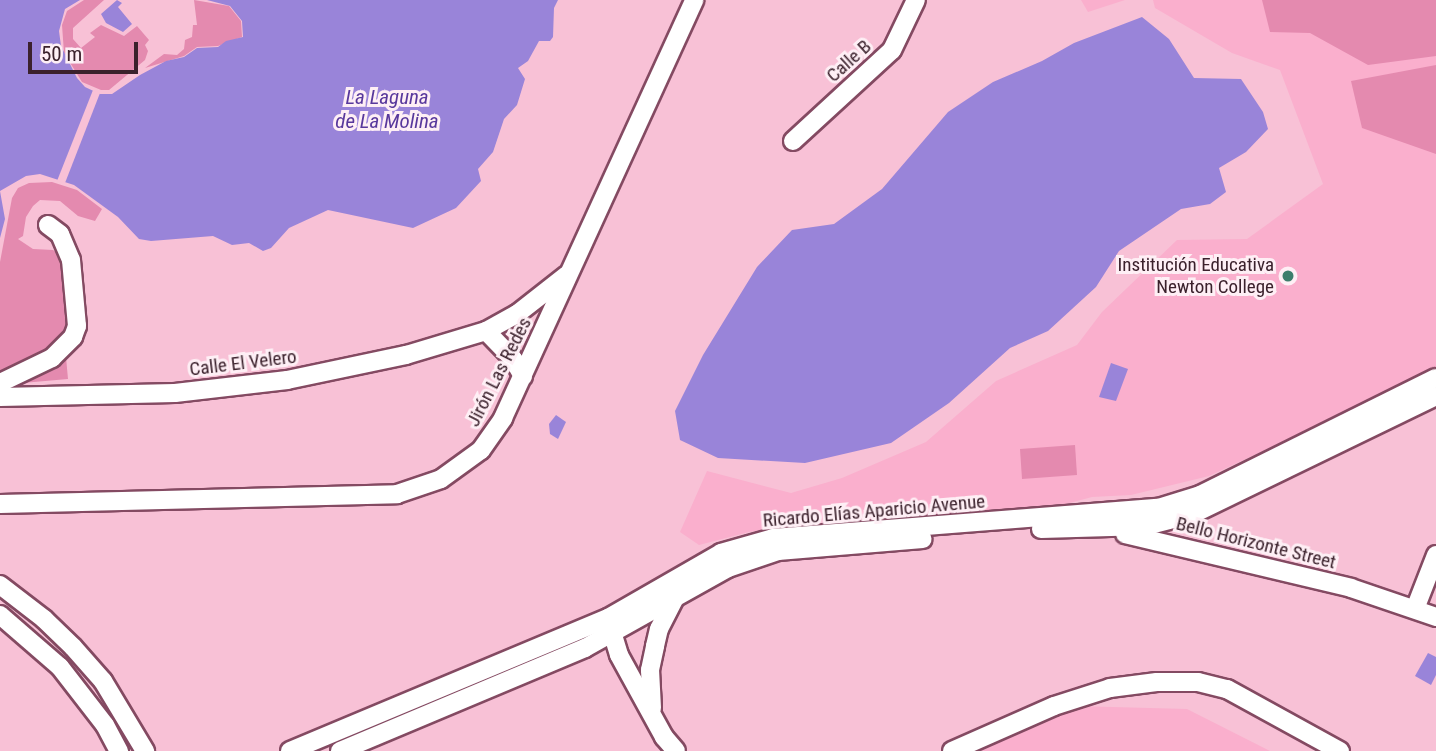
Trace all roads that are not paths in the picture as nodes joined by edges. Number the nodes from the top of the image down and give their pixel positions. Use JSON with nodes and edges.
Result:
{"nodes":[{"id":1,"x":694,"y":0,"type":"edge"},
{"id":2,"x":916,"y":0,"type":"edge"},
{"id":3,"x":793,"y":141,"type":"dead end"},
{"id":4,"x":48,"y":225,"type":"dead end"},
{"id":5,"x":572,"y":271,"type":"junction"},
{"id":6,"x":486,"y":331,"type":"junction"},
{"id":7,"x":523,"y":376,"type":"junction"},
{"id":8,"x":1436,"y":378,"type":"edge"},
{"id":9,"x":0,"y":383,"type":"edge"},
{"id":10,"x":1436,"y":396,"type":"edge"},
{"id":11,"x":0,"y":397,"type":"edge"},
{"id":12,"x":0,"y":504,"type":"edge"},
{"id":13,"x":25,"y":504,"type":"junction"},
{"id":14,"x":0,"y":514,"type":"edge"},
{"id":15,"x":1193,"y":514,"type":"junction"},
{"id":16,"x":1063,"y":516,"type":"junction"},
{"id":17,"x":1098,"y":528,"type":"junction"},
{"id":18,"x":1191,"y":548,"type":"junction"},
{"id":19,"x":1436,"y":555,"type":"edge"},
{"id":20,"x":0,"y":585,"type":"edge"},
{"id":21,"x":675,"y":597,"type":"junction"},
{"id":22,"x":1415,"y":609,"type":"junction"},
{"id":23,"x":1436,"y":617,"type":"edge"},
{"id":24,"x":44,"y":619,"type":"junction"},
{"id":25,"x":2,"y":620,"type":"edge"},
{"id":26,"x":620,"y":620,"type":"junction"},
{"id":27,"x":29,"y":639,"type":"junction"},
{"id":28,"x":542,"y":645,"type":"junction"},
{"id":29,"x":655,"y":646,"type":"junction"},
{"id":30,"x":585,"y":648,"type":"junction"},
{"id":31,"x":619,"y":655,"type":"junction"},
{"id":32,"x":549,"y":663,"type":"junction"},
{"id":33,"x":654,"y":719,"type":"junction"},
{"id":34,"x":669,"y":746,"type":"edge"},
{"id":35,"x":119,"y":751,"type":"edge"},
{"id":36,"x":145,"y":751,"type":"edge"},
{"id":37,"x":290,"y":751,"type":"edge"},
{"id":38,"x":340,"y":751,"type":"edge"},
{"id":39,"x":952,"y":751,"type":"edge"},
{"id":40,"x":1340,"y":751,"type":"edge"}],
"edges":[{"from":1,"to":5,"type":"street","name":"Jirón Las Redes"},
{"from":2,"to":3,"type":"street","name":"Calle B"},
{"from":4,"to":9,"type":"street"},
{"from":5,"to":6,"type":"street","name":"Calle El Velero"},
{"from":5,"to":7,"type":"street","name":"Jirón Las Redes"},
{"from":6,"to":7,"type":"street"},
{"from":6,"to":11,"type":"street","name":"Calle El Velero"},
{"from":7,"to":13,"type":"street","name":"Jirón Las Redes"},
{"from":8,"to":16,"type":"street","name":"Ricardo Elías Aparicio Avenue"},
{"from":10,"to":15,"type":"street","name":"Ricardo Elías Aparicio Avenue"},
{"from":12,"to":13,"type":"street","name":"Jirón Las Redes"},
{"from":13,"to":14,"type":"street","name":"Jirón Las Redes"},
{"from":15,"to":17,"type":"street","name":"Ricardo Elías Aparicio Avenue"},
{"from":15,"to":18,"type":"street"},
{"from":16,"to":17,"type":"street","name":"Bello Horizonte Street"},
{"from":16,"to":26,"type":"street","name":"Ricardo Elías Aparicio Avenue"},
{"from":17,"to":18,"type":"street","name":"Bello Horizonte Street"},
{"from":17,"to":21,"type":"street","name":"Ricardo Elías Aparicio Avenue"},
{"from":18,"to":22,"type":"street","name":"Bello Horizonte Street"},
{"from":19,"to":22,"type":"street"},
{"from":20,"to":24,"type":"street"},
{"from":21,"to":26,"type":"street","name":"Ricardo Elías Aparicio Avenue"},
{"from":21,"to":29,"type":"street"},
{"from":22,"to":23,"type":"street","name":"Bello Horizonte Street"},
{"from":24,"to":27,"type":"street"},
{"from":24,"to":36,"type":"street"},
{"from":25,"to":27,"type":"street"},
{"from":26,"to":28,"type":"street","name":"Ricardo Elías Aparicio Avenue"},
{"from":26,"to":29,"type":"street"},
{"from":26,"to":30,"type":"street","name":"Ricardo Elías Aparicio Avenue"},
{"from":26,"to":31,"type":"street"},
{"from":27,"to":35,"type":"street"},
{"from":28,"to":32,"type":"street"},
{"from":28,"to":37,"type":"street","name":"Ricardo Elías Aparicio Avenue"},
{"from":29,"to":33,"type":"street"},
{"from":30,"to":31,"type":"street"},
{"from":30,"to":32,"type":"street","name":"Ricardo Elías Aparicio Avenue"},
{"from":31,"to":33,"type":"street"},
{"from":32,"to":38,"type":"street","name":"Ricardo Elías Aparicio Avenue"},
{"from":33,"to":34,"type":"street"},
{"from":39,"to":40,"type":"street"}]}
